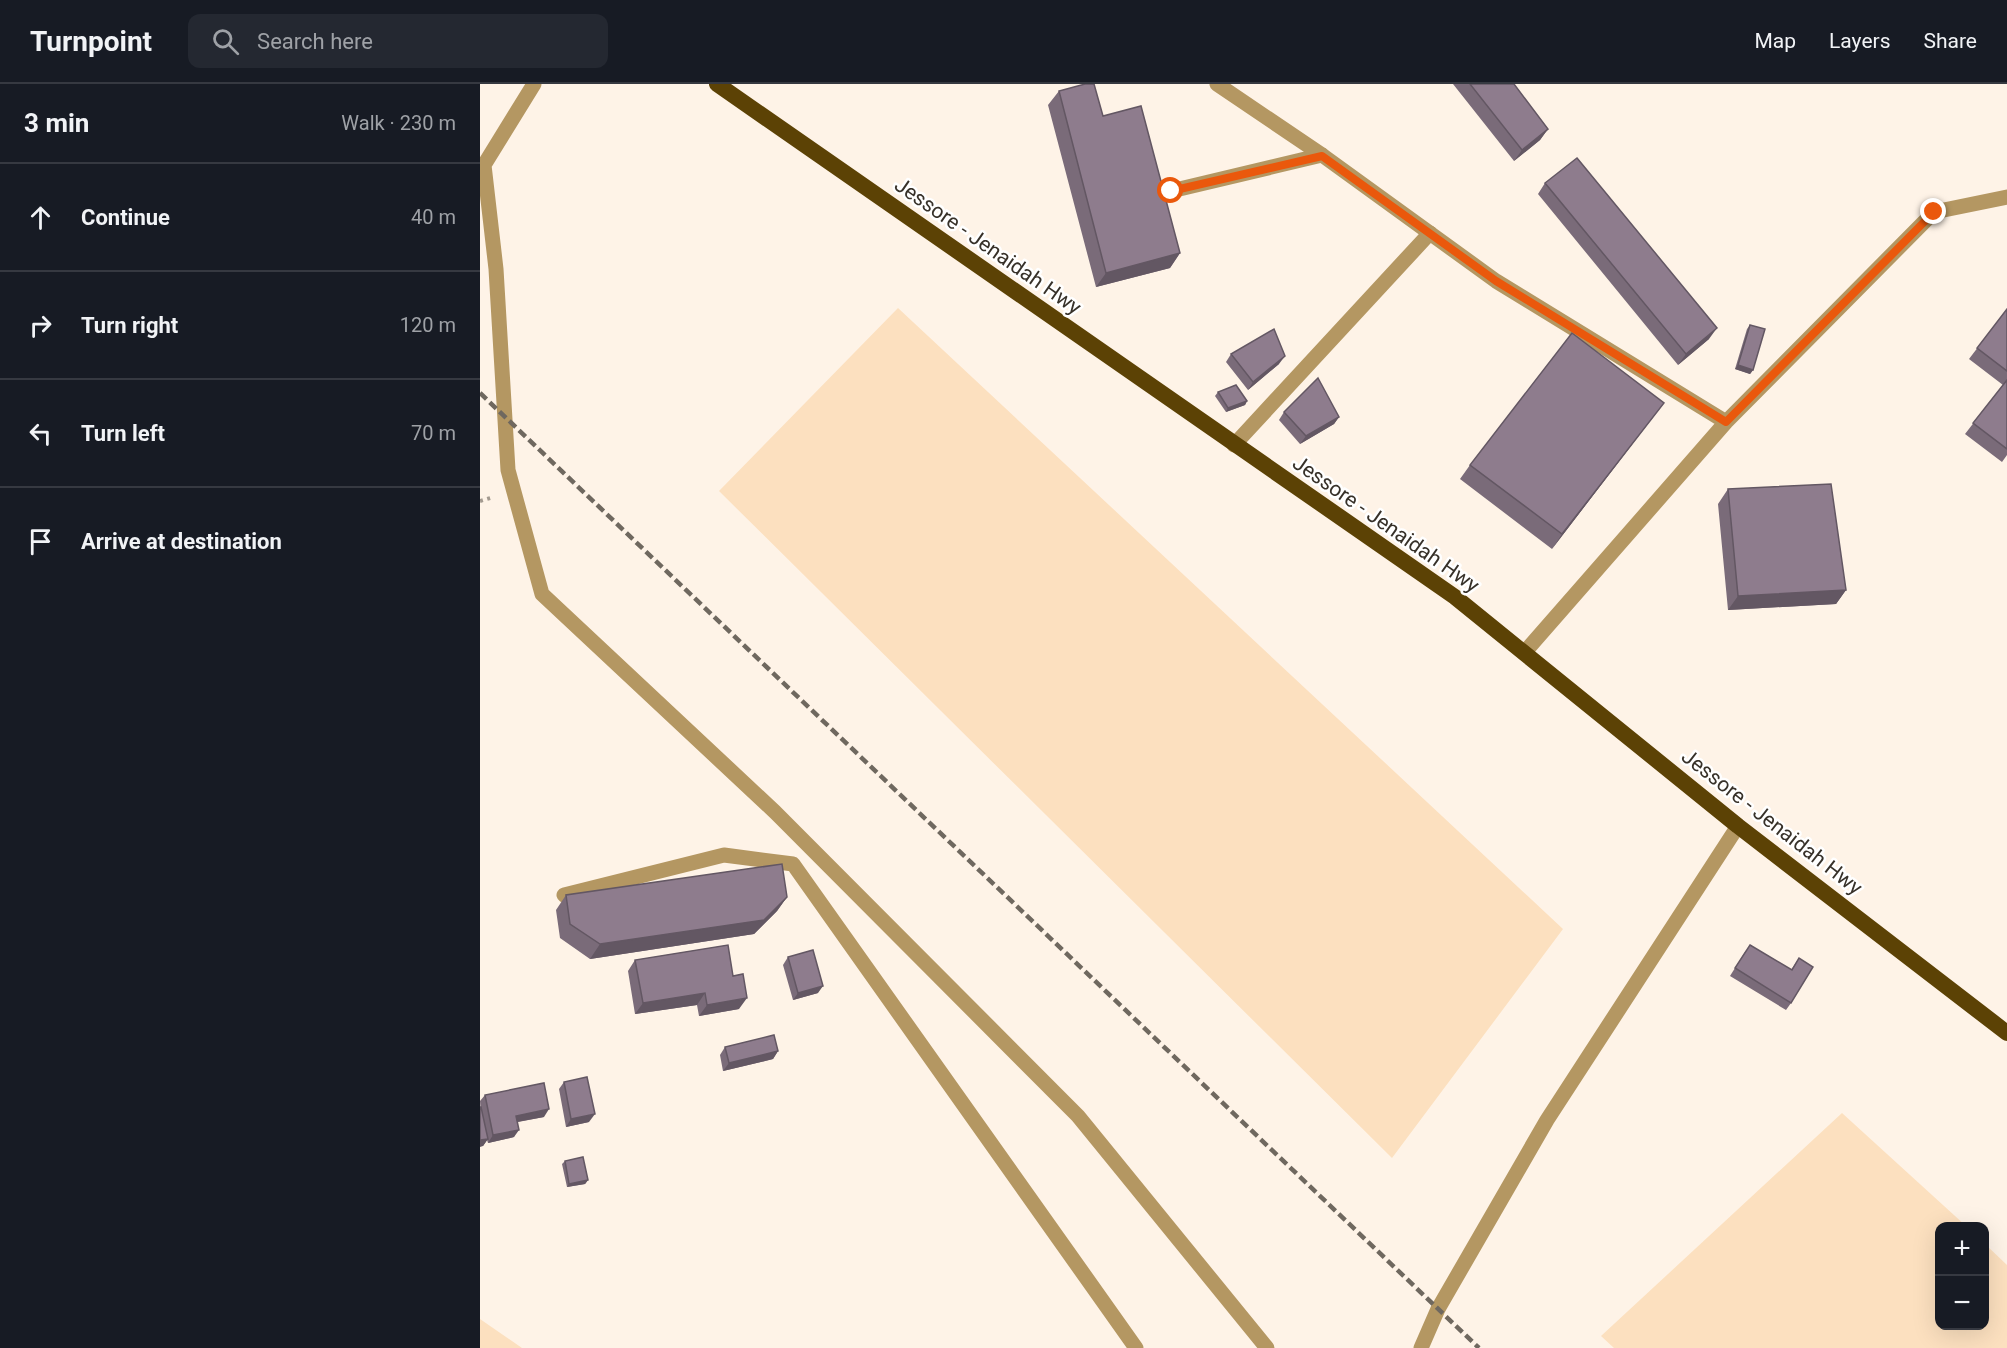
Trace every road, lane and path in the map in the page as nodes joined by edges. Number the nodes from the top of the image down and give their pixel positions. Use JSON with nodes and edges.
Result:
{"nodes":[{"id":1,"x":534,"y":84,"type":"edge"},
{"id":2,"x":717,"y":84,"type":"edge"},
{"id":3,"x":1217,"y":84,"type":"edge"},
{"id":4,"x":1322,"y":156,"type":"junction"},
{"id":5,"x":1171,"y":191,"type":"dead end"},
{"id":6,"x":2007,"y":197,"type":"edge"},
{"id":7,"x":1430,"y":233,"type":"junction"},
{"id":8,"x":1726,"y":422,"type":"junction"},
{"id":9,"x":1234,"y":445,"type":"junction"},
{"id":10,"x":1524,"y":653,"type":"junction"},
{"id":11,"x":1738,"y":826,"type":"junction"},
{"id":12,"x":564,"y":895,"type":"edge"},
{"id":13,"x":2007,"y":1033,"type":"edge"},
{"id":14,"x":1136,"y":1348,"type":"edge"},
{"id":15,"x":1267,"y":1348,"type":"edge"},
{"id":16,"x":1421,"y":1348,"type":"edge"}],
"edges":[{"from":1,"to":15,"type":"street"},
{"from":2,"to":9,"type":"highway","name":"Jessore - Jenaidah Hwy"},
{"from":3,"to":4,"type":"street"},
{"from":4,"to":5,"type":"street"},
{"from":4,"to":7,"type":"street"},
{"from":6,"to":8,"type":"street"},
{"from":7,"to":8,"type":"street"},
{"from":7,"to":9,"type":"street"},
{"from":8,"to":10,"type":"street"},
{"from":9,"to":10,"type":"highway","name":"Jessore - Jenaidah Hwy"},
{"from":10,"to":11,"type":"highway","name":"Jessore - Jenaidah Hwy"},
{"from":11,"to":13,"type":"highway","name":"Jessore - Jenaidah Hwy"},
{"from":11,"to":16,"type":"street"},
{"from":12,"to":14,"type":"street"}]}
